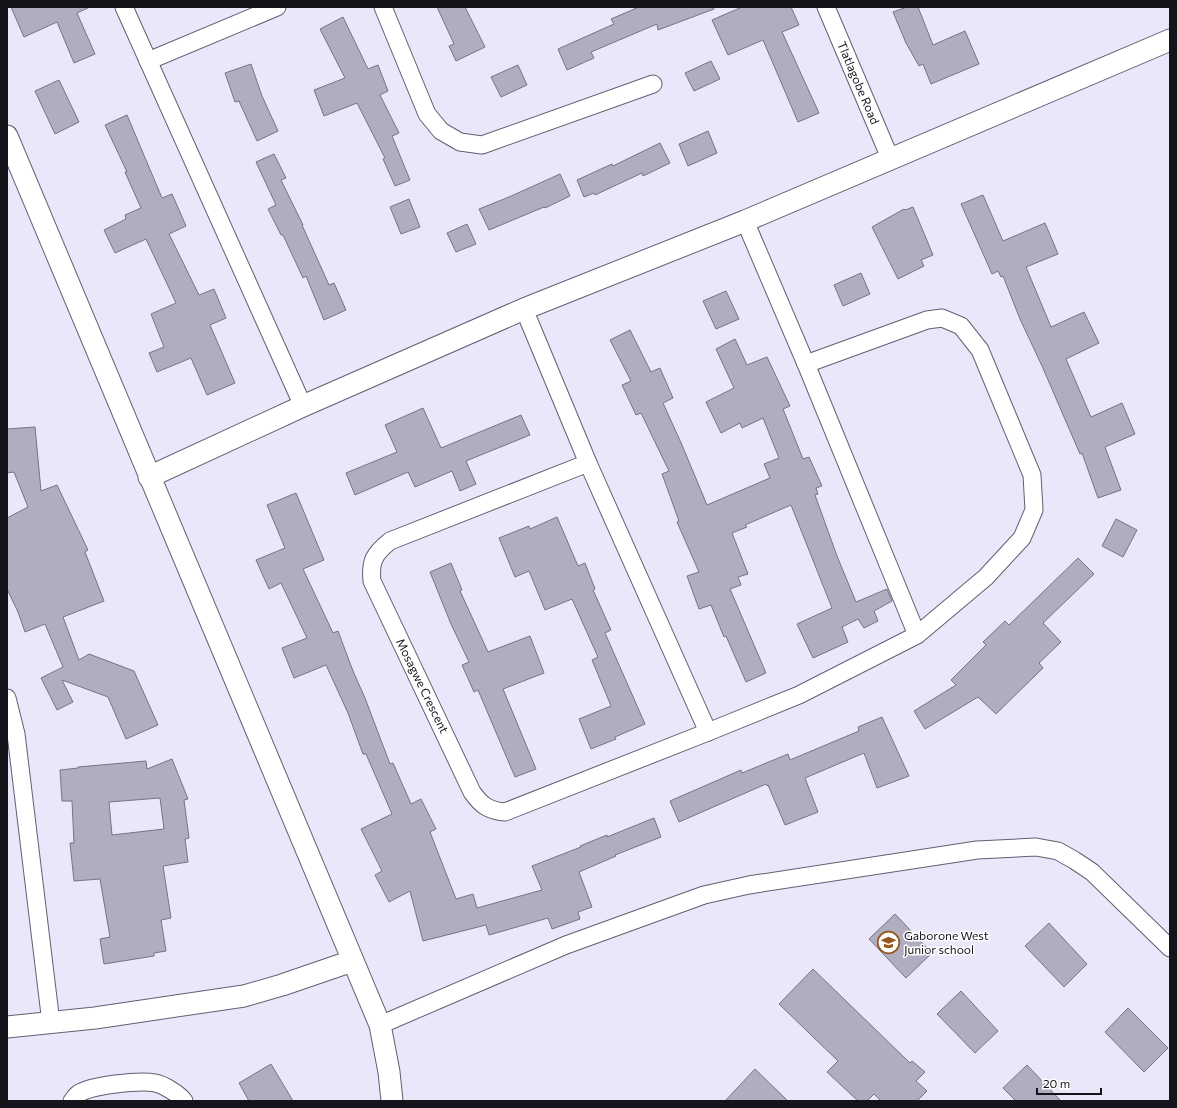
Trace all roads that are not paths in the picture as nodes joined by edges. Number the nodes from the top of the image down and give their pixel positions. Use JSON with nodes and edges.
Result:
{"nodes":[{"id":1,"x":124,"y":7,"type":"edge"},
{"id":2,"x":277,"y":7,"type":"edge"},
{"id":3,"x":383,"y":7,"type":"edge"},
{"id":4,"x":826,"y":7,"type":"edge"},
{"id":5,"x":1170,"y":40,"type":"edge"},
{"id":6,"x":148,"y":61,"type":"junction"},
{"id":7,"x":653,"y":84,"type":"dead end"},
{"id":8,"x":7,"y":136,"type":"edge"},
{"id":9,"x":890,"y":158,"type":"junction"},
{"id":10,"x":746,"y":221,"type":"junction"},
{"id":11,"x":524,"y":310,"type":"junction"},
{"id":12,"x":806,"y":364,"type":"junction"},
{"id":13,"x":303,"y":406,"type":"junction"},
{"id":14,"x":588,"y":463,"type":"junction"},
{"id":15,"x":149,"y":477,"type":"junction"},
{"id":16,"x":917,"y":635,"type":"junction"},
{"id":17,"x":7,"y":698,"type":"edge"},
{"id":18,"x":708,"y":732,"type":"junction"},
{"id":19,"x":12,"y":735,"type":"edge"},
{"id":20,"x":1170,"y":948,"type":"edge"},
{"id":21,"x":352,"y":961,"type":"junction"},
{"id":22,"x":51,"y":1023,"type":"junction"},
{"id":23,"x":380,"y":1025,"type":"junction"},
{"id":24,"x":7,"y":1028,"type":"edge"},
{"id":25,"x":72,"y":1101,"type":"edge"},
{"id":26,"x":184,"y":1101,"type":"edge"},
{"id":27,"x":392,"y":1101,"type":"edge"}],
"edges":[{"from":1,"to":6,"type":"street"},
{"from":2,"to":6,"type":"street"},
{"from":3,"to":7,"type":"street"},
{"from":4,"to":9,"type":"street","name":"Tlatlagobe Road"},
{"from":5,"to":9,"type":"street"},
{"from":6,"to":13,"type":"street"},
{"from":8,"to":15,"type":"street"},
{"from":9,"to":10,"type":"street"},
{"from":10,"to":11,"type":"street"},
{"from":10,"to":12,"type":"street"},
{"from":11,"to":13,"type":"street"},
{"from":11,"to":14,"type":"street"},
{"from":12,"to":16,"type":"street"},
{"from":12,"to":16,"type":"street","name":"Mosagwe Crescent"},
{"from":13,"to":15,"type":"street"},
{"from":14,"to":18,"type":"street"},
{"from":14,"to":18,"type":"street","name":"Mosagwe Crescent"},
{"from":15,"to":21,"type":"street"},
{"from":16,"to":18,"type":"street","name":"Mosagwe Crescent"},
{"from":17,"to":19,"type":"street"},
{"from":19,"to":22,"type":"street"},
{"from":20,"to":23,"type":"street"},
{"from":21,"to":22,"type":"street"},
{"from":21,"to":23,"type":"street"},
{"from":22,"to":24,"type":"street"},
{"from":23,"to":27,"type":"street"},
{"from":25,"to":26,"type":"street"}]}
